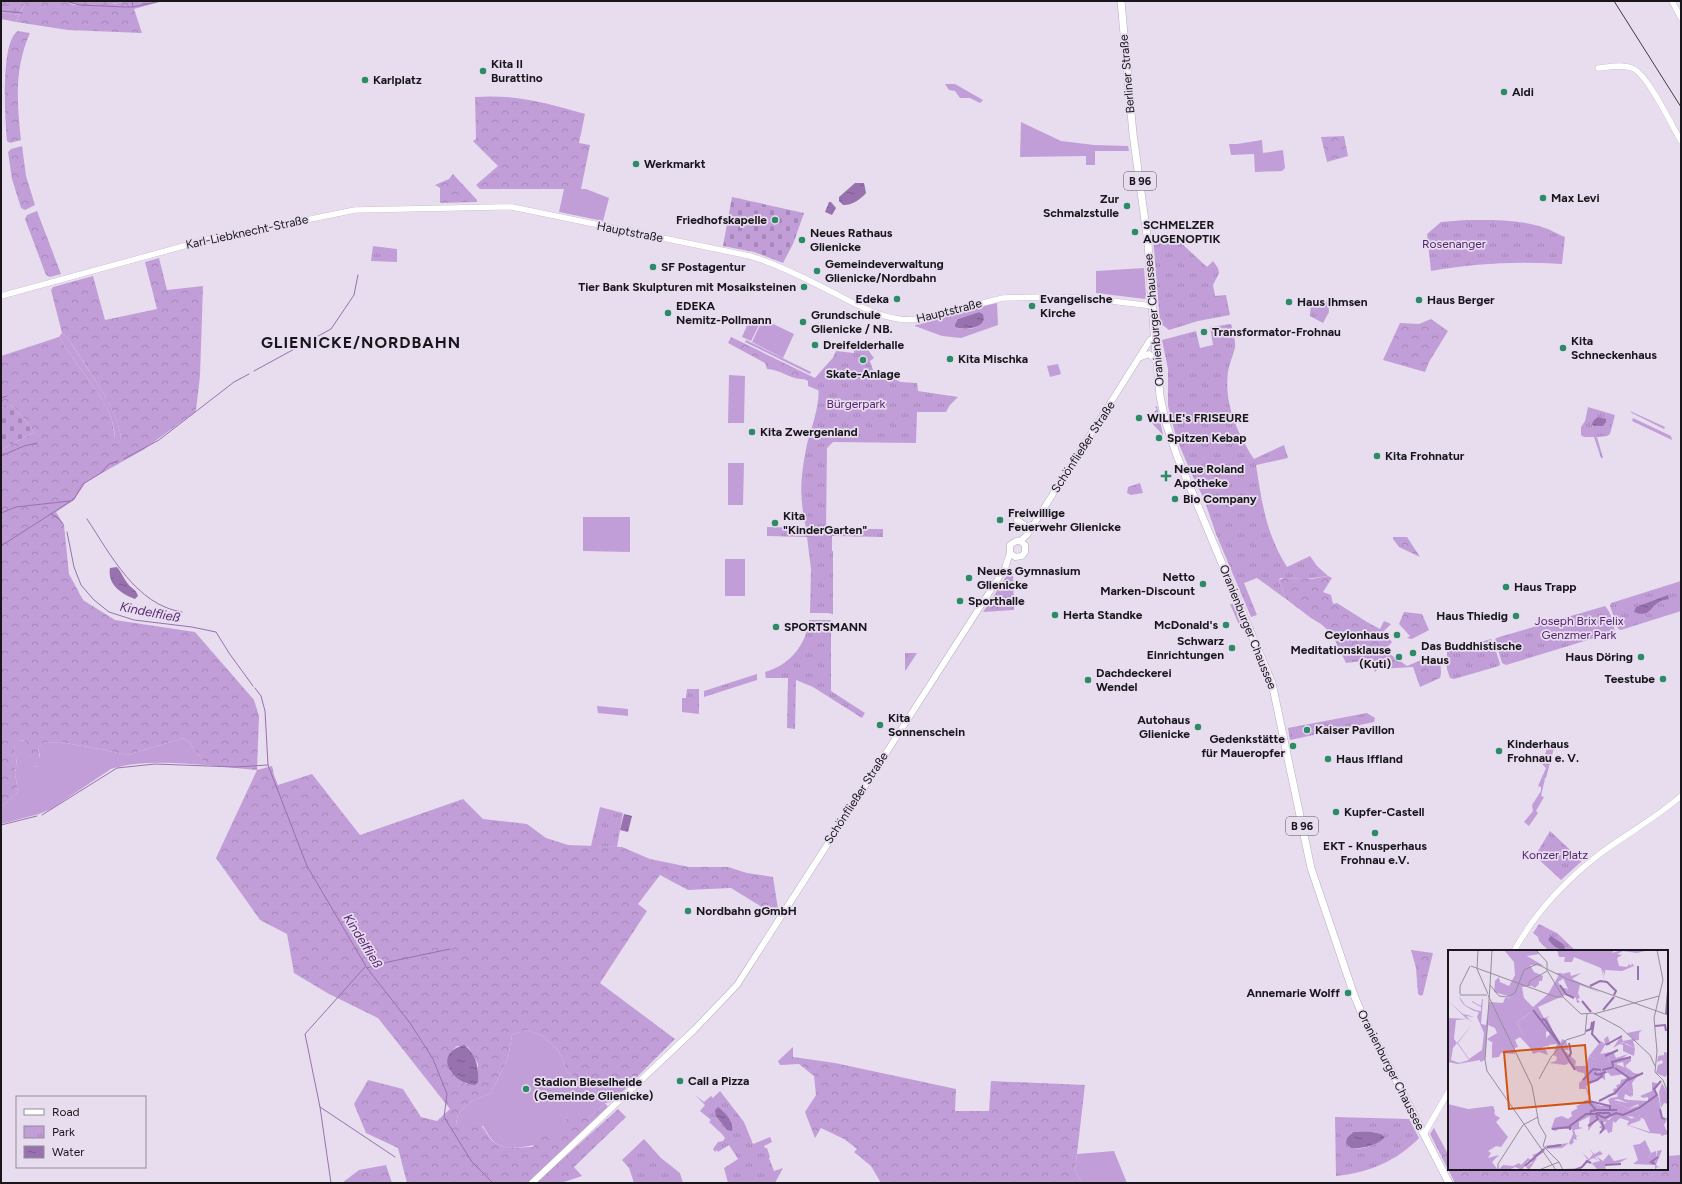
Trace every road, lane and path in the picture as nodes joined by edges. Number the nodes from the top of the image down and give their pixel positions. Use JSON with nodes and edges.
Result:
{"nodes":[{"id":1,"x":1121,"y":1,"type":"edge"},
{"id":2,"x":1672,"y":1,"type":"edge"},
{"id":3,"x":1681,"y":18,"type":"edge"},
{"id":4,"x":1598,"y":68,"type":"dead end"},
{"id":5,"x":1681,"y":141,"type":"edge"},
{"id":6,"x":1135,"y":146,"type":"joint"},
{"id":7,"x":499,"y":207,"type":"joint"},
{"id":8,"x":1,"y":296,"type":"edge"},
{"id":9,"x":1152,"y":306,"type":"junction"},
{"id":10,"x":1154,"y":338,"type":"junction"},
{"id":11,"x":1139,"y":358,"type":"junction"},
{"id":12,"x":1156,"y":361,"type":"junction"},
{"id":13,"x":1016,"y":520,"type":"dead end"},
{"id":14,"x":1033,"y":525,"type":"junction"},
{"id":15,"x":1022,"y":543,"type":"junction"},
{"id":16,"x":1013,"y":555,"type":"junction"},
{"id":17,"x":1681,"y":796,"type":"edge"},
{"id":18,"x":1515,"y":950,"type":"edge"},
{"id":19,"x":1448,"y":1093,"type":"edge"},
{"id":20,"x":1424,"y":1134,"type":"junction"},
{"id":21,"x":532,"y":1183,"type":"edge"},
{"id":22,"x":1449,"y":1183,"type":"edge"}],
"edges":[{"from":1,"to":6,"type":"main road","name":"Berliner Straße","number":"B 96"},
{"from":2,"to":3,"type":"street"},
{"from":4,"to":5,"type":"street"},
{"from":6,"to":9,"type":"main road","name":"Oranienburger Chaussee","number":"B 96"},
{"from":7,"to":8,"type":"street","name":"Karl-Liebknecht-Straße"},
{"from":7,"to":9,"type":"street","name":"Hauptstraße"},
{"from":9,"to":10,"type":"main road","name":"Oranienburger Chaussee","number":"B 96"},
{"from":10,"to":11,"type":"main road","name":"Schönfließer Straße"},
{"from":10,"to":12,"type":"main road","name":"Oranienburger Chaussee","number":"B 96"},
{"from":11,"to":12,"type":"main road"},
{"from":11,"to":14,"type":"main road","name":"Schönfließer Straße"},
{"from":12,"to":20,"type":"main road","name":"Oranienburger Chaussee","number":"B 96"},
{"from":13,"to":14,"type":"main road"},
{"from":14,"to":15,"type":"main road","name":"Schönfließer Straße"},
{"from":15,"to":16,"type":"main road"},
{"from":15,"to":16,"type":"main road"},
{"from":16,"to":21,"type":"main road","name":"Schönfließer Straße"},
{"from":17,"to":18,"type":"street"},
{"from":19,"to":20,"type":"street"},
{"from":20,"to":22,"type":"main road","name":"Oranienburger Chaussee","number":"B 96"}]}
